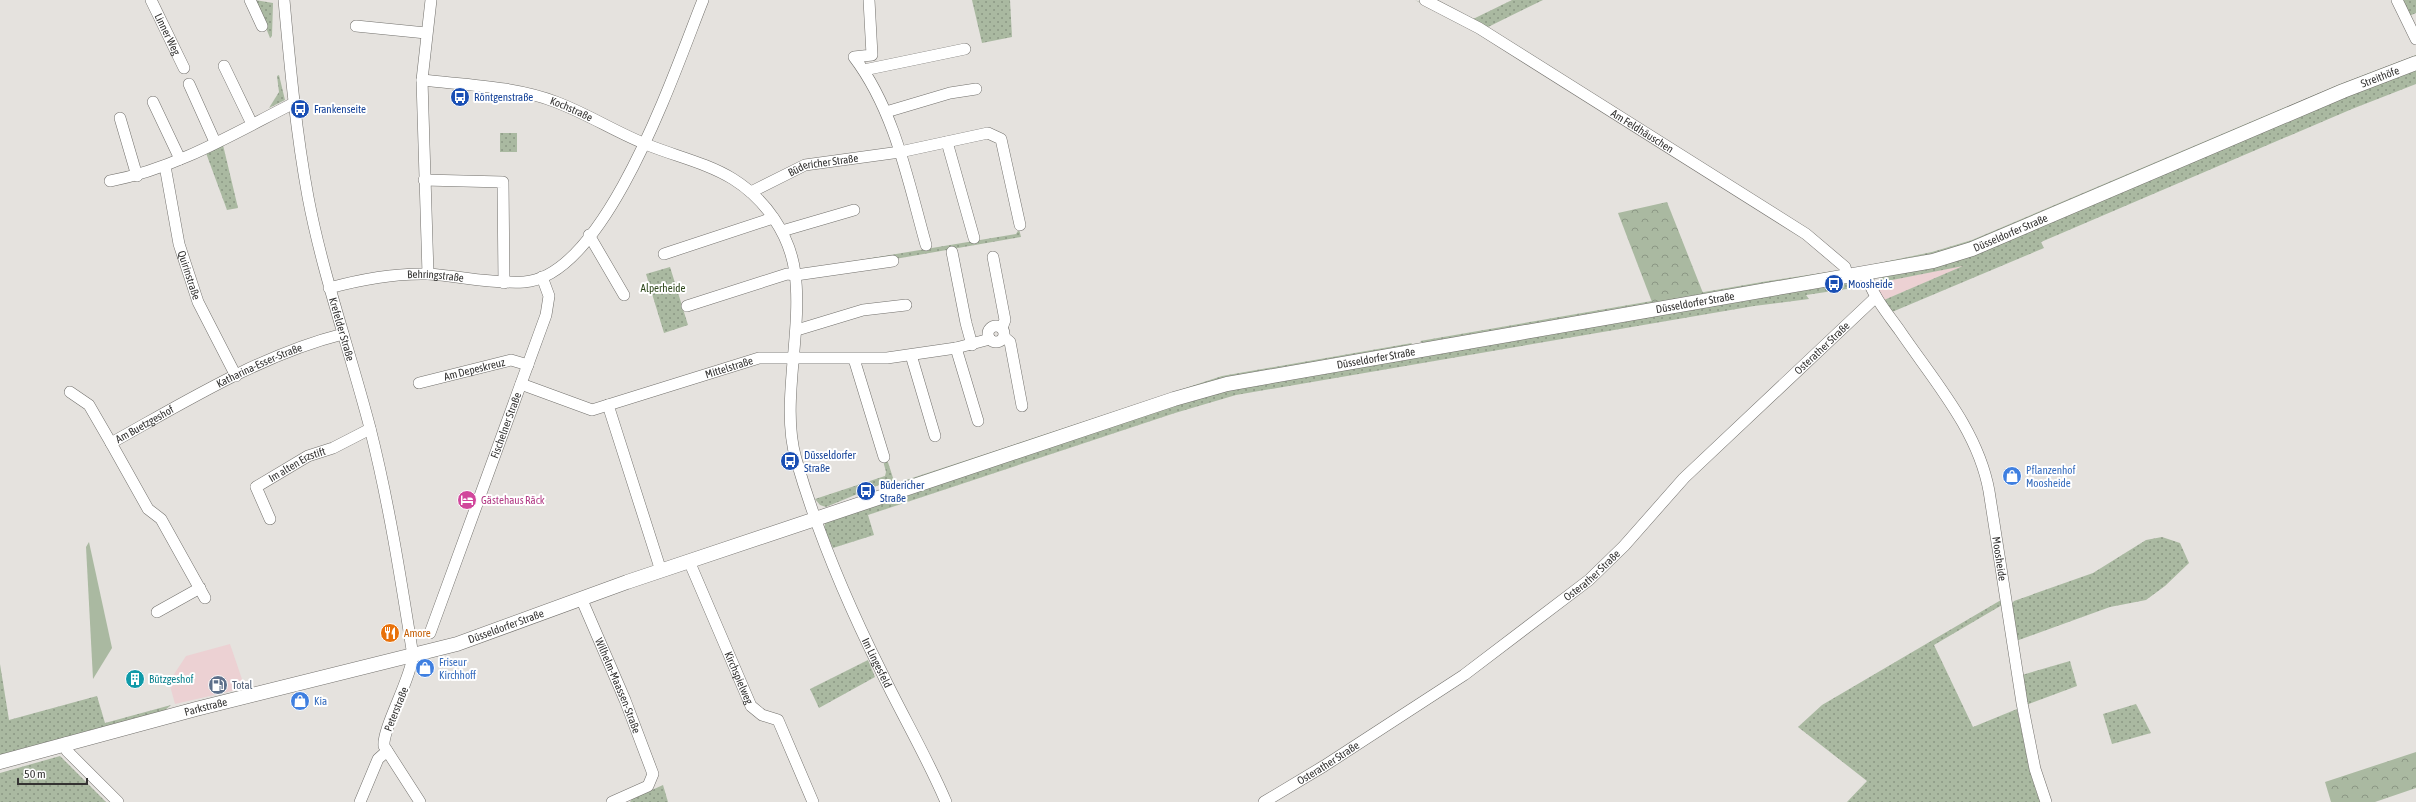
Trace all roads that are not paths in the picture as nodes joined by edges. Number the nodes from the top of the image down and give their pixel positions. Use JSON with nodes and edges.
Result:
{"nodes":[{"id":1,"x":151,"y":0,"type":"edge"},
{"id":2,"x":250,"y":0,"type":"edge"},
{"id":3,"x":284,"y":0,"type":"edge"},
{"id":4,"x":431,"y":0,"type":"edge"},
{"id":5,"x":703,"y":0,"type":"edge"},
{"id":6,"x":869,"y":0,"type":"edge"},
{"id":7,"x":1425,"y":0,"type":"edge"},
{"id":8,"x":2397,"y":0,"type":"edge"},
{"id":9,"x":262,"y":26,"type":"dead end"},
{"id":10,"x":356,"y":26,"type":"dead end"},
{"id":11,"x":426,"y":33,"type":"junction"},
{"id":12,"x":2416,"y":39,"type":"edge"},
{"id":13,"x":965,"y":49,"type":"dead end"},
{"id":14,"x":2416,"y":62,"type":"edge"},
{"id":15,"x":224,"y":66,"type":"dead end"},
{"id":16,"x":184,"y":68,"type":"dead end"},
{"id":17,"x":864,"y":70,"type":"junction"},
{"id":18,"x":422,"y":80,"type":"junction"},
{"id":19,"x":188,"y":84,"type":"dead end"},
{"id":20,"x":976,"y":89,"type":"dead end"},
{"id":21,"x":2343,"y":91,"type":"joint"},
{"id":22,"x":153,"y":102,"type":"dead end"},
{"id":23,"x":294,"y":103,"type":"junction"},
{"id":24,"x":886,"y":112,"type":"junction"},
{"id":25,"x":120,"y":118,"type":"dead end"},
{"id":26,"x":252,"y":124,"type":"junction"},
{"id":27,"x":215,"y":142,"type":"junction"},
{"id":28,"x":947,"y":142,"type":"junction"},
{"id":29,"x":645,"y":144,"type":"junction"},
{"id":30,"x":900,"y":152,"type":"junction"},
{"id":31,"x":180,"y":159,"type":"junction"},
{"id":32,"x":165,"y":166,"type":"junction"},
{"id":33,"x":137,"y":176,"type":"junction"},
{"id":34,"x":424,"y":180,"type":"junction"},
{"id":35,"x":110,"y":181,"type":"dead end"},
{"id":36,"x":751,"y":192,"type":"junction"},
{"id":37,"x":854,"y":210,"type":"dead end"},
{"id":38,"x":774,"y":218,"type":"junction"},
{"id":39,"x":1020,"y":225,"type":"dead end"},
{"id":40,"x":782,"y":231,"type":"junction"},
{"id":41,"x":589,"y":235,"type":"junction"},
{"id":42,"x":974,"y":238,"type":"dead end"},
{"id":43,"x":926,"y":245,"type":"dead end"},
{"id":44,"x":952,"y":252,"type":"dead end"},
{"id":45,"x":664,"y":254,"type":"dead end"},
{"id":46,"x":993,"y":257,"type":"dead end"},
{"id":47,"x":893,"y":261,"type":"dead end"},
{"id":48,"x":428,"y":274,"type":"junction"},
{"id":49,"x":1866,"y":274,"type":"junction"},
{"id":50,"x":796,"y":275,"type":"junction"},
{"id":51,"x":542,"y":277,"type":"junction"},
{"id":52,"x":1848,"y":277,"type":"junction"},
{"id":53,"x":504,"y":282,"type":"junction"},
{"id":54,"x":329,"y":288,"type":"junction"},
{"id":55,"x":624,"y":295,"type":"dead end"},
{"id":56,"x":1876,"y":297,"type":"junction"},
{"id":57,"x":906,"y":305,"type":"dead end"},
{"id":58,"x":687,"y":306,"type":"dead end"},
{"id":59,"x":797,"y":330,"type":"junction"},
{"id":60,"x":1003,"y":333,"type":"junction"},
{"id":61,"x":343,"y":334,"type":"junction"},
{"id":62,"x":972,"y":345,"type":"junction"},
{"id":63,"x":956,"y":348,"type":"junction"},
{"id":64,"x":910,"y":355,"type":"junction"},
{"id":65,"x":795,"y":356,"type":"junction"},
{"id":66,"x":854,"y":359,"type":"junction"},
{"id":67,"x":528,"y":366,"type":"junction"},
{"id":68,"x":236,"y":376,"type":"junction"},
{"id":69,"x":419,"y":383,"type":"dead end"},
{"id":70,"x":521,"y":384,"type":"junction"},
{"id":71,"x":70,"y":392,"type":"dead end"},
{"id":72,"x":179,"y":405,"type":"joint"},
{"id":73,"x":608,"y":405,"type":"junction"},
{"id":74,"x":1022,"y":406,"type":"dead end"},
{"id":75,"x":978,"y":421,"type":"dead end"},
{"id":76,"x":370,"y":429,"type":"junction"},
{"id":77,"x":935,"y":436,"type":"dead end"},
{"id":78,"x":111,"y":444,"type":"junction"},
{"id":79,"x":884,"y":457,"type":"dead end"},
{"id":80,"x":270,"y":519,"type":"dead end"},
{"id":81,"x":814,"y":520,"type":"junction"},
{"id":82,"x":690,"y":561,"type":"junction"},
{"id":83,"x":661,"y":571,"type":"junction"},
{"id":84,"x":200,"y":588,"type":"junction"},
{"id":85,"x":205,"y":598,"type":"dead end"},
{"id":86,"x":581,"y":598,"type":"junction"},
{"id":87,"x":157,"y":612,"type":"dead end"},
{"id":88,"x":430,"y":633,"type":"dead end"},
{"id":89,"x":413,"y":656,"type":"junction"},
{"id":90,"x":65,"y":743,"type":"junction"},
{"id":91,"x":387,"y":751,"type":"junction"},
{"id":92,"x":0,"y":762,"type":"edge"},
{"id":93,"x":617,"y":801,"type":"edge"},
{"id":94,"x":118,"y":802,"type":"edge"},
{"id":95,"x":360,"y":802,"type":"edge"},
{"id":96,"x":420,"y":802,"type":"edge"},
{"id":97,"x":813,"y":802,"type":"edge"},
{"id":98,"x":946,"y":802,"type":"edge"},
{"id":99,"x":1264,"y":802,"type":"edge"},
{"id":100,"x":2046,"y":802,"type":"edge"}],
"edges":[{"from":1,"to":16,"type":"street","name":"Linner Weg"},
{"from":2,"to":9,"type":"street"},
{"from":3,"to":23,"type":"street","name":"Krefelder Straße"},
{"from":4,"to":11,"type":"street"},
{"from":5,"to":29,"type":"street"},
{"from":6,"to":17,"type":"street"},
{"from":7,"to":52,"type":"street","name":"Am Feldhäuschen"},
{"from":8,"to":12,"type":"street"},
{"from":10,"to":11,"type":"street"},
{"from":11,"to":18,"type":"street"},
{"from":13,"to":17,"type":"street"},
{"from":14,"to":21,"type":"main road","name":"Streithöfe"},
{"from":15,"to":26,"type":"street"},
{"from":17,"to":24,"type":"street"},
{"from":18,"to":29,"type":"street","name":"Kochstraße"},
{"from":18,"to":34,"type":"street"},
{"from":19,"to":27,"type":"street"},
{"from":20,"to":24,"type":"street"},
{"from":21,"to":49,"type":"main road","name":"Düsseldorfer Straße"},
{"from":22,"to":31,"type":"street"},
{"from":23,"to":26,"type":"street"},
{"from":23,"to":54,"type":"street","name":"Krefelder Straße"},
{"from":24,"to":30,"type":"street"},
{"from":25,"to":33,"type":"street"},
{"from":26,"to":27,"type":"street"},
{"from":27,"to":31,"type":"street"},
{"from":28,"to":30,"type":"street","name":"Büdericher Straße"},
{"from":28,"to":39,"type":"street","name":"Büdericher Straße"},
{"from":28,"to":42,"type":"street"},
{"from":29,"to":36,"type":"street"},
{"from":29,"to":41,"type":"street"},
{"from":30,"to":36,"type":"street","name":"Büdericher Straße"},
{"from":30,"to":43,"type":"street"},
{"from":31,"to":32,"type":"street"},
{"from":32,"to":33,"type":"street"},
{"from":32,"to":68,"type":"street","name":"Quirinstraße"},
{"from":33,"to":35,"type":"street"},
{"from":34,"to":48,"type":"street"},
{"from":34,"to":53,"type":"street"},
{"from":36,"to":38,"type":"street"},
{"from":37,"to":40,"type":"street"},
{"from":38,"to":40,"type":"street"},
{"from":38,"to":45,"type":"street"},
{"from":40,"to":50,"type":"street"},
{"from":41,"to":51,"type":"street"},
{"from":41,"to":55,"type":"street"},
{"from":44,"to":62,"type":"street"},
{"from":46,"to":60,"type":"street"},
{"from":47,"to":50,"type":"street"},
{"from":48,"to":53,"type":"street","name":"Behringstraße"},
{"from":48,"to":54,"type":"street","name":"Behringstraße"},
{"from":49,"to":52,"type":"main road","name":"Düsseldorfer Straße"},
{"from":49,"to":56,"type":"street","name":"Moosheide"},
{"from":50,"to":58,"type":"street"},
{"from":50,"to":59,"type":"street"},
{"from":51,"to":53,"type":"street","name":"Behringstraße"},
{"from":51,"to":67,"type":"street","name":"Fischelner Straße"},
{"from":52,"to":81,"type":"main road","name":"Düsseldorfer Straße"},
{"from":54,"to":61,"type":"street","name":"Krefelder Straße"},
{"from":56,"to":99,"type":"street","name":"Osterather Straße"},
{"from":56,"to":100,"type":"street","name":"Moosheide"},
{"from":57,"to":59,"type":"street"},
{"from":59,"to":65,"type":"street"},
{"from":60,"to":62,"type":"street","name":"Mittelstraße"},
{"from":60,"to":74,"type":"street"},
{"from":61,"to":68,"type":"street","name":"Katharina-Esser-Straße"},
{"from":61,"to":76,"type":"street","name":"Krefelder Straße"},
{"from":62,"to":63,"type":"street","name":"Mittelstraße"},
{"from":63,"to":64,"type":"street","name":"Mittelstraße"},
{"from":63,"to":75,"type":"street"},
{"from":64,"to":66,"type":"street","name":"Mittelstraße"},
{"from":64,"to":77,"type":"street"},
{"from":65,"to":66,"type":"street","name":"Mittelstraße"},
{"from":65,"to":73,"type":"street","name":"Mittelstraße"},
{"from":65,"to":81,"type":"street"},
{"from":66,"to":79,"type":"street"},
{"from":67,"to":69,"type":"street","name":"Am Depeskreuz"},
{"from":67,"to":70,"type":"street","name":"Fischelner Straße"},
{"from":68,"to":72,"type":"street","name":"Katharina-Esser-Straße"},
{"from":70,"to":73,"type":"street","name":"Mittelstraße"},
{"from":70,"to":88,"type":"street","name":"Fischelner Straße"},
{"from":71,"to":78,"type":"street","name":"Am Buetzgeshof"},
{"from":72,"to":78,"type":"street","name":"Am Buetzgeshof"},
{"from":73,"to":83,"type":"street"},
{"from":76,"to":80,"type":"street","name":"Im alten Erzstift"},
{"from":76,"to":89,"type":"street","name":"Krefelder Straße"},
{"from":78,"to":84,"type":"street","name":"Am Buetzgeshof"},
{"from":81,"to":82,"type":"main road","name":"Düsseldorfer Straße"},
{"from":81,"to":98,"type":"street","name":"Im Lingesfeld"},
{"from":82,"to":83,"type":"main road","name":"Düsseldorfer Straße"},
{"from":82,"to":97,"type":"street","name":"Kirchspielweg"},
{"from":83,"to":86,"type":"main road","name":"Düsseldorfer Straße"},
{"from":84,"to":85,"type":"street","name":"Am Buetzgeshof"},
{"from":84,"to":87,"type":"street"},
{"from":86,"to":89,"type":"main road","name":"Düsseldorfer Straße"},
{"from":86,"to":93,"type":"street","name":"Wilhelm-Maassen-Straße"},
{"from":89,"to":90,"type":"main road","name":"Parkstraße"},
{"from":89,"to":91,"type":"street","name":"Peterstraße"},
{"from":90,"to":92,"type":"main road","name":"Parkstraße"},
{"from":90,"to":94,"type":"street"},
{"from":91,"to":95,"type":"street"},
{"from":91,"to":96,"type":"street"}]}
